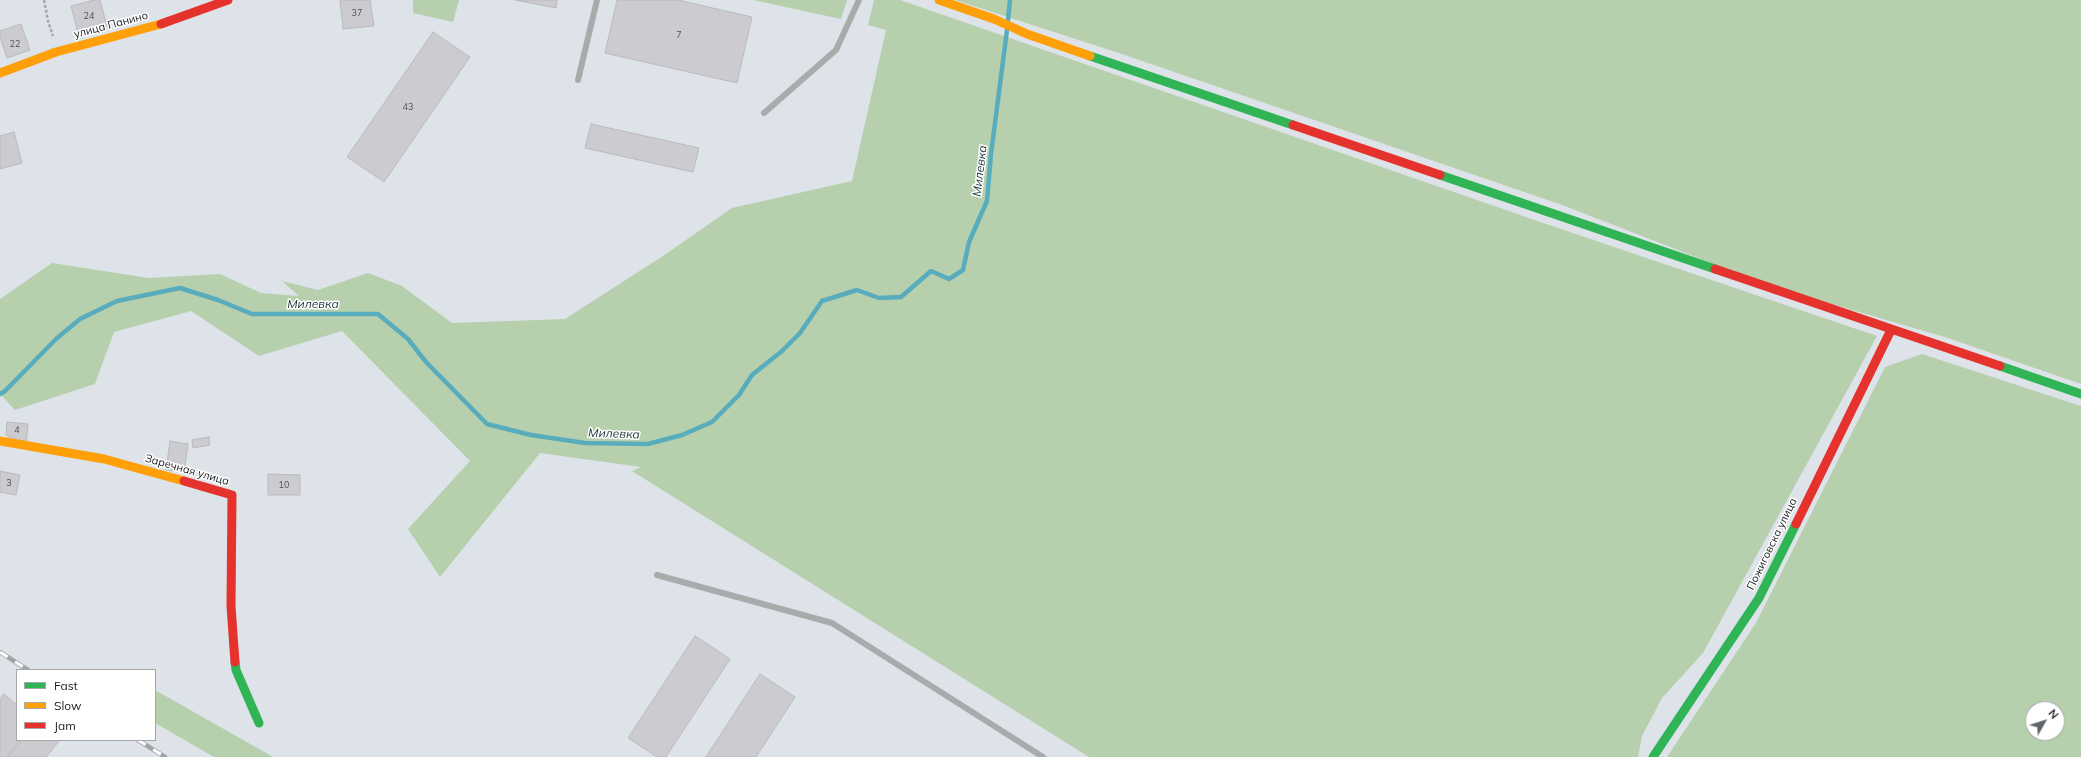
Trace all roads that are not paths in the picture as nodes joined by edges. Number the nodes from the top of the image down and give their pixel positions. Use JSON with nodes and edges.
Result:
{"nodes":[{"id":1,"x":228,"y":0,"type":"edge"},
{"id":2,"x":597,"y":0,"type":"edge"},
{"id":3,"x":859,"y":0,"type":"edge"},
{"id":4,"x":938,"y":0,"type":"edge"},
{"id":5,"x":0,"y":73,"type":"edge"},
{"id":6,"x":578,"y":80,"type":"dead end"},
{"id":7,"x":764,"y":113,"type":"dead end"},
{"id":8,"x":1891,"y":330,"type":"junction"},
{"id":9,"x":2081,"y":394,"type":"edge"},
{"id":10,"x":0,"y":441,"type":"edge"},
{"id":11,"x":657,"y":575,"type":"dead end"},
{"id":12,"x":259,"y":723,"type":"dead end"},
{"id":13,"x":1043,"y":757,"type":"edge"},
{"id":14,"x":1653,"y":757,"type":"edge"}],
"edges":[{"from":1,"to":5,"type":"street","name":"улица Панино"},
{"from":2,"to":6,"type":"lane"},
{"from":3,"to":7,"type":"lane"},
{"from":4,"to":8,"type":"street"},
{"from":8,"to":9,"type":"street"},
{"from":8,"to":14,"type":"street","name":"Пожиговска улица"},
{"from":10,"to":12,"type":"street","name":"Заречная улица"},
{"from":11,"to":13,"type":"lane"}]}
